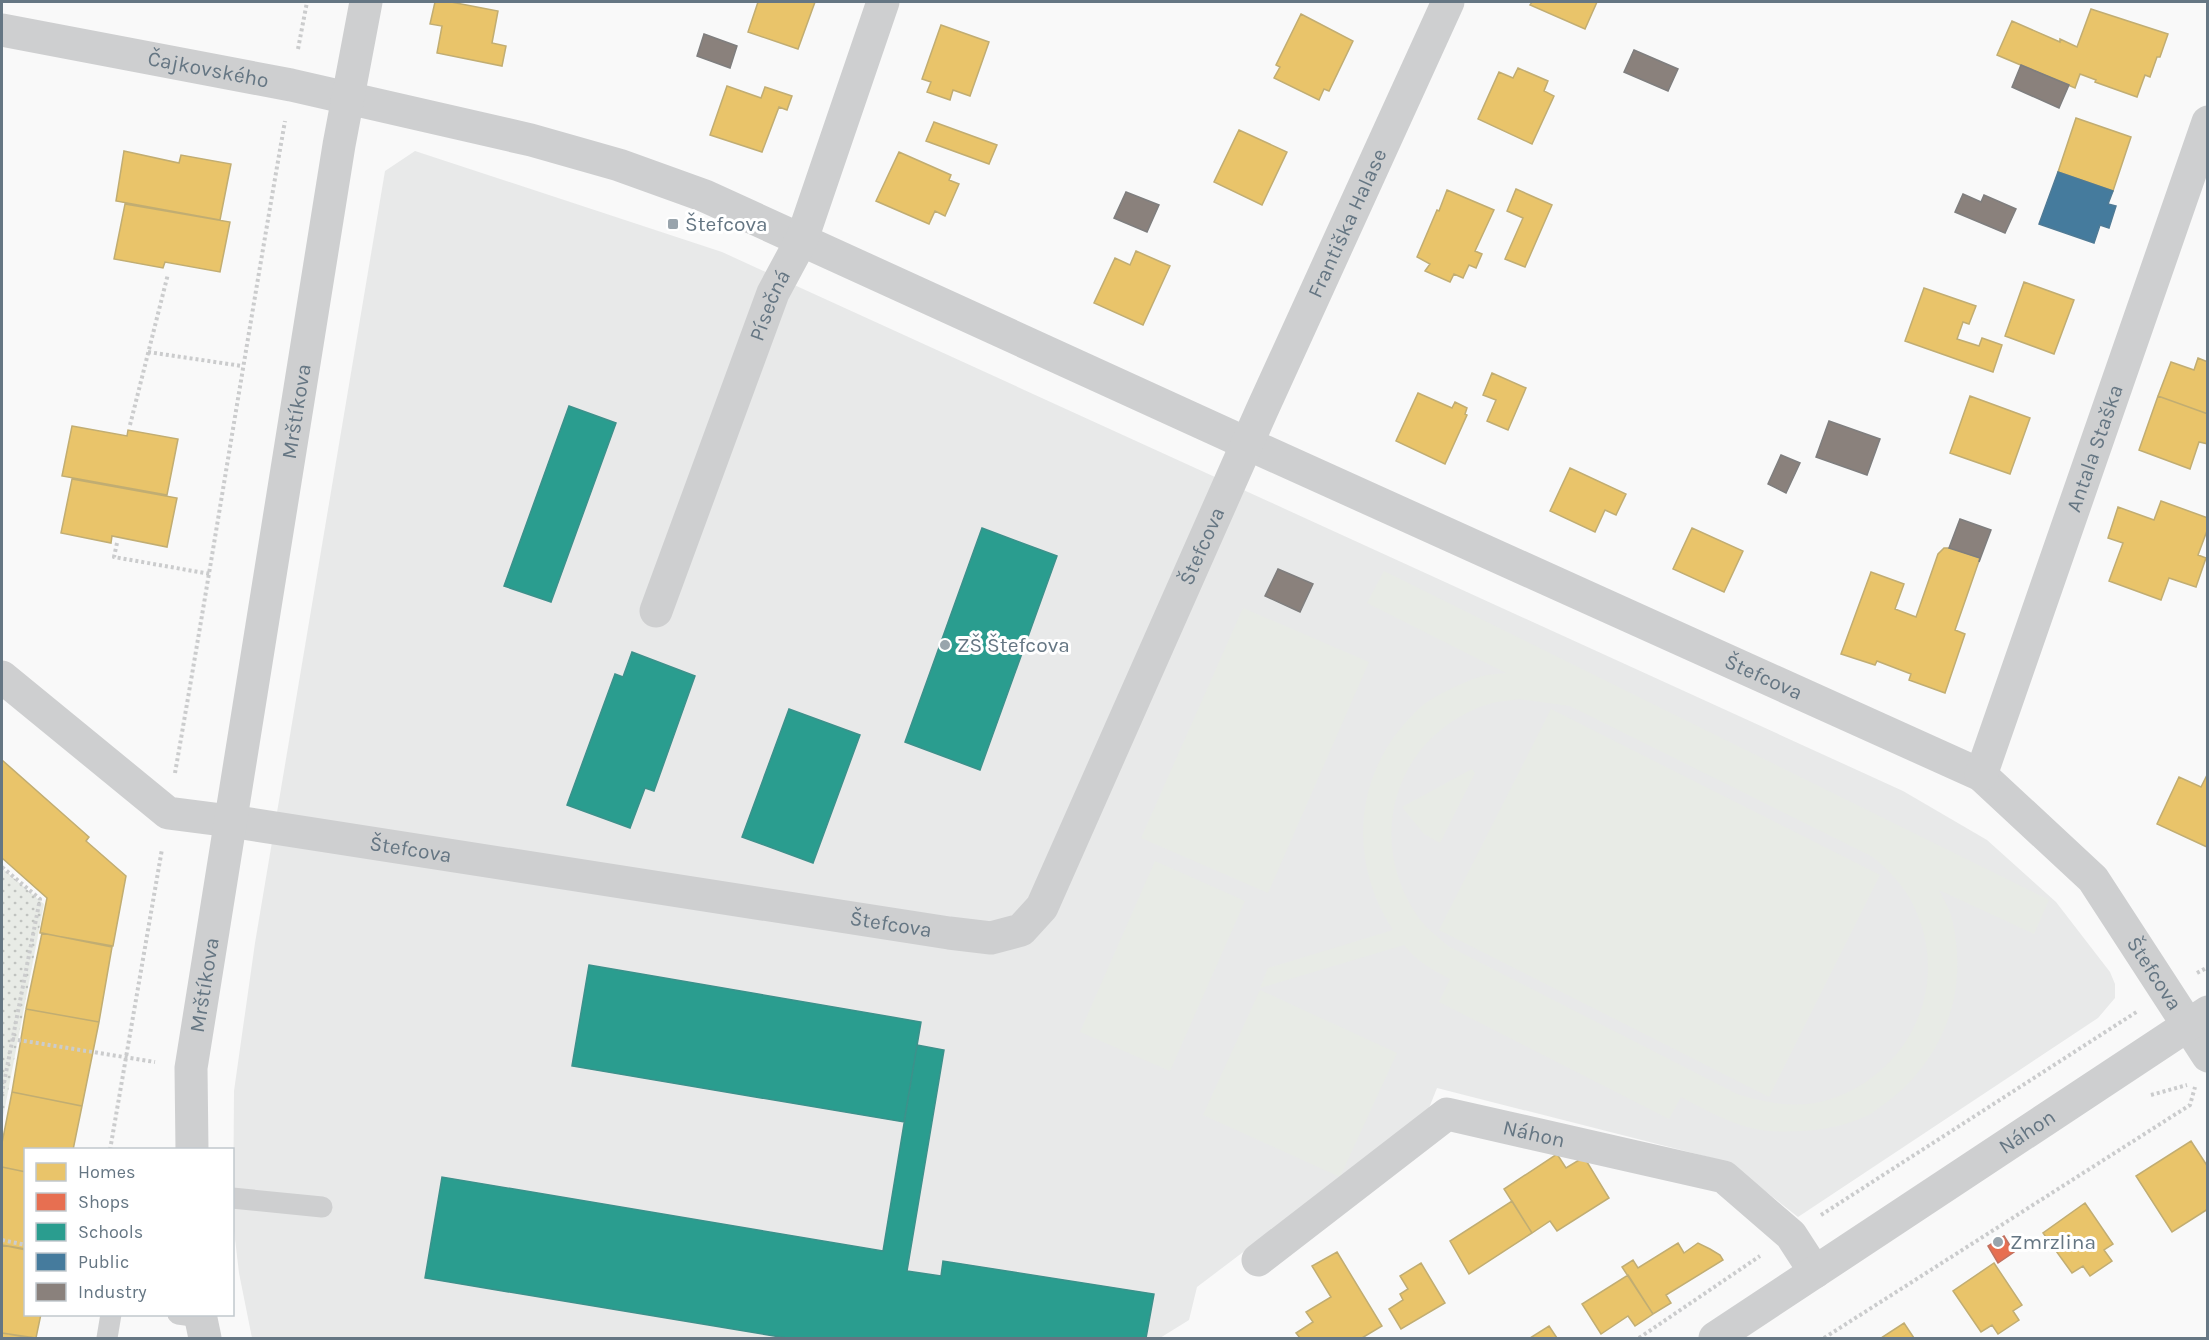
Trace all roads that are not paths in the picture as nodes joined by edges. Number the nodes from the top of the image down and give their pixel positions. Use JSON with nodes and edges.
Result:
{"nodes":[{"id":1,"x":366,"y":2,"type":"edge"},
{"id":2,"x":883,"y":2,"type":"edge"},
{"id":3,"x":1448,"y":2,"type":"edge"},
{"id":4,"x":2,"y":30,"type":"edge"},
{"id":5,"x":348,"y":99,"type":"junction"},
{"id":6,"x":413,"y":113,"type":"joint"},
{"id":7,"x":2208,"y":122,"type":"edge"},
{"id":8,"x":802,"y":239,"type":"junction"},
{"id":9,"x":1248,"y":444,"type":"junction"},
{"id":10,"x":656,"y":611,"type":"dead end"},
{"id":11,"x":2,"y":677,"type":"edge"},
{"id":12,"x":1981,"y":775,"type":"junction"},
{"id":13,"x":230,"y":821,"type":"junction"},
{"id":14,"x":2197,"y":1019,"type":"edge"},
{"id":15,"x":2202,"y":1069,"type":"edge"},
{"id":16,"x":192,"y":1148,"type":"edge"},
{"id":17,"x":234,"y":1198,"type":"edge"},
{"id":18,"x":322,"y":1207,"type":"dead end"},
{"id":19,"x":1258,"y":1260,"type":"dead end"},
{"id":20,"x":1815,"y":1272,"type":"junction"},
{"id":21,"x":111,"y":1316,"type":"edge"},
{"id":22,"x":107,"y":1338,"type":"edge"},
{"id":23,"x":1715,"y":1338,"type":"edge"}],
"edges":[{"from":1,"to":5,"type":"street","name":"Mrštíkova"},
{"from":2,"to":8,"type":"street","name":"Písečná"},
{"from":3,"to":9,"type":"street","name":"Františka Halase"},
{"from":4,"to":5,"type":"street","name":"Čajkovského"},
{"from":5,"to":6,"type":"street","name":"Čajkovského"},
{"from":5,"to":13,"type":"street","name":"Mrštíkova"},
{"from":6,"to":8,"type":"street","name":"Štefcova"},
{"from":7,"to":12,"type":"street","name":"Antala Staška"},
{"from":8,"to":9,"type":"street","name":"Štefcova"},
{"from":8,"to":10,"type":"street","name":"Písečná"},
{"from":9,"to":12,"type":"street","name":"Štefcova"},
{"from":9,"to":13,"type":"street","name":"Štefcova"},
{"from":11,"to":13,"type":"street"},
{"from":12,"to":14,"type":"street","name":"Štefcova"},
{"from":13,"to":16,"type":"street","name":"Mrštíkova"},
{"from":14,"to":15,"type":"street","name":"Štefcova"},
{"from":14,"to":20,"type":"street","name":"Náhon"},
{"from":17,"to":18,"type":"lane"},
{"from":19,"to":20,"type":"street","name":"Náhon"},
{"from":20,"to":23,"type":"street","name":"Náhon"},
{"from":21,"to":22,"type":"lane"}]}
